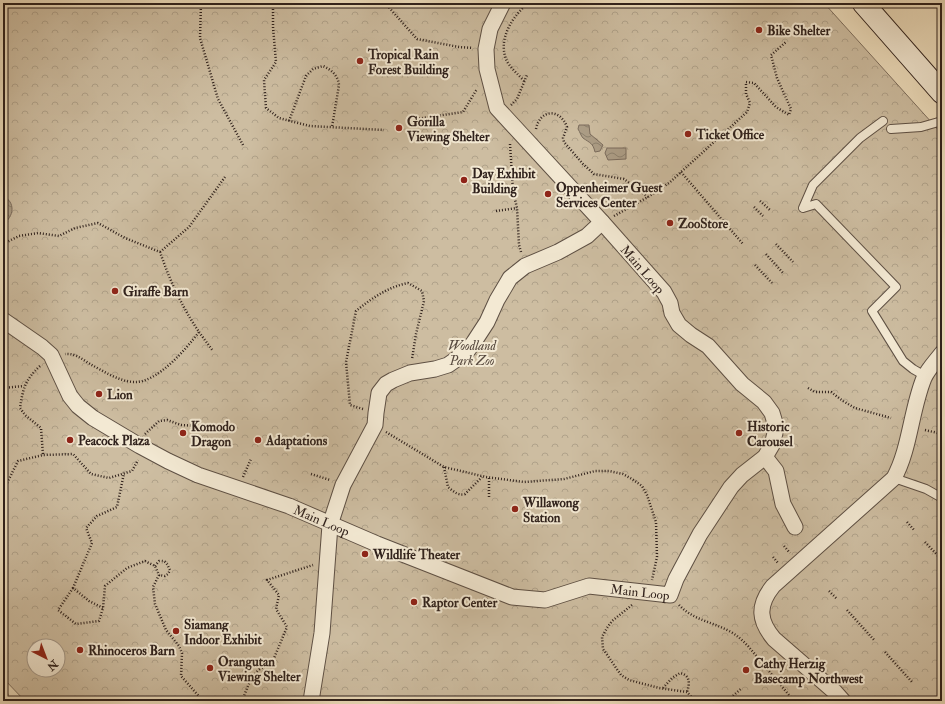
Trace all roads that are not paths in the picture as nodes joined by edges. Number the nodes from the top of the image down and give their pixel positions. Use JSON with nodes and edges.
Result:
{"nodes":[{"id":1,"x":503,"y":3,"type":"edge"},
{"id":2,"x":863,"y":3,"type":"edge"},
{"id":3,"x":942,"y":94,"type":"edge"},
{"id":4,"x":882,"y":121,"type":"dead end"},
{"id":5,"x":942,"y":121,"type":"edge"},
{"id":6,"x":891,"y":130,"type":"dead end"},
{"id":7,"x":602,"y":222,"type":"junction"},
{"id":8,"x":3,"y":320,"type":"edge"},
{"id":9,"x":942,"y":353,"type":"edge"},
{"id":10,"x":925,"y":376,"type":"junction"},
{"id":11,"x":765,"y":457,"type":"junction"},
{"id":12,"x":894,"y":478,"type":"junction"},
{"id":13,"x":942,"y":498,"type":"edge"},
{"id":14,"x":330,"y":525,"type":"junction"},
{"id":15,"x":795,"y":527,"type":"dead end"},
{"id":16,"x":311,"y":701,"type":"edge"},
{"id":17,"x":843,"y":701,"type":"edge"}],
"edges":[{"from":1,"to":7,"type":"street","name":"Main Loop"},
{"from":2,"to":3,"type":"street"},
{"from":4,"to":10,"type":"lane"},
{"from":5,"to":6,"type":"lane"},
{"from":7,"to":11,"type":"street","name":"Main Loop"},
{"from":7,"to":14,"type":"street"},
{"from":8,"to":14,"type":"street","name":"Main Loop"},
{"from":9,"to":10,"type":"street"},
{"from":10,"to":12,"type":"street"},
{"from":11,"to":14,"type":"street","name":"Main Loop"},
{"from":11,"to":15,"type":"street"},
{"from":12,"to":13,"type":"lane"},
{"from":12,"to":17,"type":"street"},
{"from":14,"to":16,"type":"street"}]}
